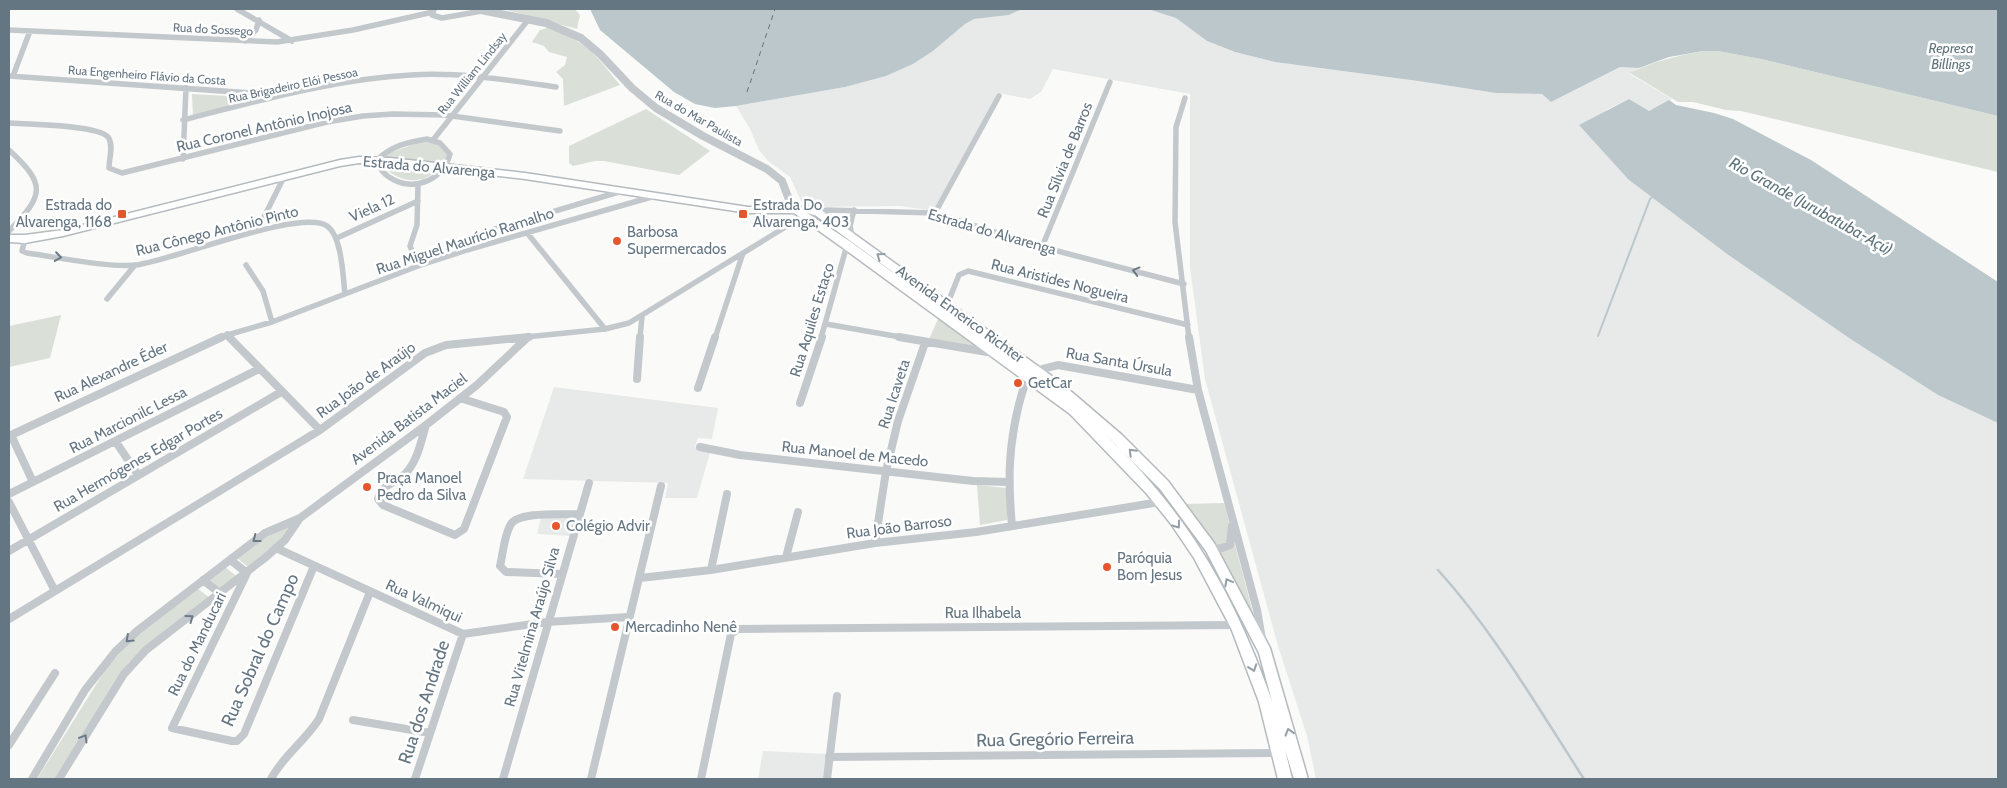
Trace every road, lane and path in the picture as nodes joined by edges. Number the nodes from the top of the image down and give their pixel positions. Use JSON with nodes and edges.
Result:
{"nodes":[{"id":1,"x":237,"y":9,"type":"edge"},
{"id":2,"x":453,"y":9,"type":"edge"},
{"id":3,"x":476,"y":9,"type":"edge"},
{"id":4,"x":434,"y":11,"type":"edge"},
{"id":5,"x":484,"y":11,"type":"junction"},
{"id":6,"x":449,"y":16,"type":"junction"},
{"id":7,"x":259,"y":20,"type":"junction"},
{"id":8,"x":528,"y":20,"type":"junction"},
{"id":9,"x":9,"y":30,"type":"edge"},
{"id":10,"x":30,"y":31,"type":"junction"},
{"id":11,"x":245,"y":41,"type":"junction"},
{"id":12,"x":292,"y":41,"type":"junction"},
{"id":13,"x":11,"y":76,"type":"edge"},
{"id":14,"x":481,"y":77,"type":"junction"},
{"id":15,"x":1110,"y":82,"type":"dead end"},
{"id":16,"x":556,"y":87,"type":"dead end"},
{"id":17,"x":186,"y":88,"type":"junction"},
{"id":18,"x":284,"y":95,"type":"junction"},
{"id":19,"x":999,"y":96,"type":"dead end"},
{"id":20,"x":1185,"y":98,"type":"dead end"},
{"id":21,"x":451,"y":116,"type":"junction"},
{"id":22,"x":183,"y":120,"type":"junction"},
{"id":23,"x":9,"y":123,"type":"edge"},
{"id":24,"x":560,"y":131,"type":"dead end"},
{"id":25,"x":433,"y":140,"type":"junction"},
{"id":26,"x":9,"y":150,"type":"edge"},
{"id":27,"x":182,"y":159,"type":"junction"},
{"id":28,"x":377,"y":160,"type":"junction"},
{"id":29,"x":445,"y":167,"type":"junction"},
{"id":30,"x":284,"y":177,"type":"junction"},
{"id":31,"x":418,"y":185,"type":"junction"},
{"id":32,"x":622,"y":191,"type":"junction"},
{"id":33,"x":655,"y":196,"type":"junction"},
{"id":34,"x":418,"y":201,"type":"junction"},
{"id":35,"x":854,"y":210,"type":"junction"},
{"id":36,"x":798,"y":212,"type":"junction"},
{"id":37,"x":818,"y":212,"type":"junction"},
{"id":38,"x":935,"y":213,"type":"junction"},
{"id":39,"x":495,"y":229,"type":"dead end"},
{"id":40,"x":9,"y":231,"type":"edge"},
{"id":41,"x":257,"y":231,"type":"junction"},
{"id":42,"x":528,"y":234,"type":"junction"},
{"id":43,"x":337,"y":238,"type":"junction"},
{"id":44,"x":9,"y":239,"type":"edge"},
{"id":45,"x":25,"y":239,"type":"junction"},
{"id":46,"x":850,"y":240,"type":"junction"},
{"id":47,"x":1042,"y":247,"type":"junction"},
{"id":48,"x":743,"y":253,"type":"junction"},
{"id":49,"x":135,"y":265,"type":"junction"},
{"id":50,"x":246,"y":265,"type":"dead end"},
{"id":51,"x":418,"y":266,"type":"junction"},
{"id":52,"x":1184,"y":284,"type":"junction"},
{"id":53,"x":345,"y":294,"type":"junction"},
{"id":54,"x":107,"y":299,"type":"dead end"},
{"id":55,"x":947,"y":305,"type":"junction"},
{"id":56,"x":642,"y":316,"type":"junction"},
{"id":57,"x":272,"y":322,"type":"junction"},
{"id":58,"x":826,"y":324,"type":"junction"},
{"id":59,"x":1188,"y":325,"type":"junction"},
{"id":60,"x":605,"y":329,"type":"junction"},
{"id":61,"x":227,"y":334,"type":"junction"},
{"id":62,"x":530,"y":335,"type":"junction"},
{"id":63,"x":925,"y":343,"type":"junction"},
{"id":64,"x":996,"y":354,"type":"junction"},
{"id":65,"x":258,"y":370,"type":"junction"},
{"id":66,"x":1032,"y":374,"type":"junction"},
{"id":67,"x":637,"y":379,"type":"dead end"},
{"id":68,"x":698,"y":388,"type":"dead end"},
{"id":69,"x":1198,"y":390,"type":"junction"},
{"id":70,"x":281,"y":392,"type":"junction"},
{"id":71,"x":460,"y":398,"type":"junction"},
{"id":72,"x":800,"y":403,"type":"dead end"},
{"id":73,"x":426,"y":425,"type":"junction"},
{"id":74,"x":320,"y":430,"type":"junction"},
{"id":75,"x":10,"y":435,"type":"edge"},
{"id":76,"x":116,"y":442,"type":"junction"},
{"id":77,"x":700,"y":447,"type":"dead end"},
{"id":78,"x":886,"y":472,"type":"junction"},
{"id":79,"x":138,"y":475,"type":"junction"},
{"id":80,"x":33,"y":482,"type":"junction"},
{"id":81,"x":1008,"y":482,"type":"junction"},
{"id":82,"x":589,"y":483,"type":"dead end"},
{"id":83,"x":661,"y":486,"type":"dead end"},
{"id":84,"x":9,"y":494,"type":"edge"},
{"id":85,"x":727,"y":494,"type":"dead end"},
{"id":86,"x":9,"y":502,"type":"edge"},
{"id":87,"x":1160,"y":502,"type":"junction"},
{"id":88,"x":798,"y":512,"type":"dead end"},
{"id":89,"x":579,"y":514,"type":"junction"},
{"id":90,"x":300,"y":518,"type":"junction"},
{"id":91,"x":1232,"y":518,"type":"junction"},
{"id":92,"x":1012,"y":526,"type":"junction"},
{"id":93,"x":29,"y":540,"type":"junction"},
{"id":94,"x":875,"y":543,"type":"junction"},
{"id":95,"x":1210,"y":547,"type":"junction"},
{"id":96,"x":276,"y":548,"type":"junction"},
{"id":97,"x":9,"y":551,"type":"edge"},
{"id":98,"x":786,"y":557,"type":"junction"},
{"id":99,"x":232,"y":558,"type":"junction"},
{"id":100,"x":314,"y":566,"type":"junction"},
{"id":101,"x":711,"y":570,"type":"junction"},
{"id":102,"x":247,"y":572,"type":"junction"},
{"id":103,"x":562,"y":574,"type":"junction"},
{"id":104,"x":640,"y":578,"type":"junction"},
{"id":105,"x":203,"y":580,"type":"junction"},
{"id":106,"x":55,"y":591,"type":"junction"},
{"id":107,"x":370,"y":592,"type":"junction"},
{"id":108,"x":221,"y":594,"type":"junction"},
{"id":109,"x":629,"y":617,"type":"junction"},
{"id":110,"x":9,"y":619,"type":"edge"},
{"id":111,"x":547,"y":622,"type":"junction"},
{"id":112,"x":1237,"y":625,"type":"junction"},
{"id":113,"x":463,"y":634,"type":"junction"},
{"id":114,"x":1265,"y":652,"type":"junction"},
{"id":115,"x":55,"y":673,"type":"dead end"},
{"id":116,"x":837,"y":696,"type":"dead end"},
{"id":117,"x":353,"y":720,"type":"dead end"},
{"id":118,"x":172,"y":728,"type":"joint"},
{"id":119,"x":430,"y":733,"type":"junction"},
{"id":120,"x":9,"y":745,"type":"edge"},
{"id":121,"x":1280,"y":753,"type":"junction"},
{"id":122,"x":829,"y":757,"type":"junction"},
{"id":123,"x":32,"y":779,"type":"edge"},
{"id":124,"x":59,"y":779,"type":"edge"},
{"id":125,"x":271,"y":779,"type":"edge"},
{"id":126,"x":415,"y":779,"type":"edge"},
{"id":127,"x":502,"y":779,"type":"edge"},
{"id":128,"x":591,"y":779,"type":"edge"},
{"id":129,"x":701,"y":779,"type":"edge"},
{"id":130,"x":827,"y":779,"type":"edge"},
{"id":131,"x":1285,"y":779,"type":"edge"},
{"id":132,"x":1301,"y":779,"type":"edge"}],
"edges":[{"from":1,"to":7,"type":"street"},
{"from":2,"to":6,"type":"street"},
{"from":3,"to":5,"type":"street","name":"Rua do Mar Paulista"},
{"from":4,"to":6,"type":"street","name":"Rua do Sossego"},
{"from":4,"to":12,"type":"street","name":"Rua do Sossego"},
{"from":5,"to":6,"type":"street"},
{"from":5,"to":8,"type":"street","name":"Rua do Mar Paulista"},
{"from":7,"to":11,"type":"street"},
{"from":7,"to":12,"type":"street"},
{"from":8,"to":14,"type":"street","name":"Rua William Lindsay"},
{"from":8,"to":36,"type":"street","name":"Rua do Mar Paulista"},
{"from":9,"to":10,"type":"street","name":"Rua do Sossego"},
{"from":10,"to":11,"type":"street","name":"Rua do Sossego"},
{"from":10,"to":13,"type":"street"},
{"from":11,"to":12,"type":"street","name":"Rua do Sossego"},
{"from":13,"to":17,"type":"street","name":"Rua Engenheiro Flávio da Costa"},
{"from":14,"to":16,"type":"street","name":"Rua Brigadeiro Elói Pessoa"},
{"from":14,"to":18,"type":"street","name":"Rua Brigadeiro Elói Pessoa"},
{"from":14,"to":21,"type":"street","name":"Rua William Lindsay"},
{"from":15,"to":47,"type":"street","name":"Rua Sílvia de Barros"},
{"from":17,"to":18,"type":"street","name":"Rua Engenheiro Flávio da Costa"},
{"from":17,"to":22,"type":"street"},
{"from":18,"to":22,"type":"street","name":"Rua Brigadeiro Elói Pessoa"},
{"from":19,"to":38,"type":"street"},
{"from":20,"to":52,"type":"street"},
{"from":21,"to":24,"type":"street","name":"Rua Coronel Antônio Inojosa"},
{"from":21,"to":25,"type":"street","name":"Rua William Lindsay"},
{"from":21,"to":27,"type":"street","name":"Rua Coronel Antônio Inojosa"},
{"from":22,"to":27,"type":"street"},
{"from":23,"to":27,"type":"street","name":"Rua Coronel Antônio Inojosa"},
{"from":25,"to":28,"type":"street"},
{"from":25,"to":29,"type":"street"},
{"from":26,"to":40,"type":"street"},
{"from":28,"to":29,"type":"main road","name":"Estrada do Alvarenga"},
{"from":28,"to":30,"type":"main road","name":"Estrada do Alvarenga"},
{"from":28,"to":31,"type":"street"},
{"from":29,"to":31,"type":"street"},
{"from":29,"to":32,"type":"main road","name":"Estrada do Alvarenga"},
{"from":30,"to":41,"type":"street"},
{"from":30,"to":45,"type":"main road","name":"Estrada do Alvarenga"},
{"from":31,"to":34,"type":"street"},
{"from":32,"to":33,"type":"main road","name":"Estrada do Alvarenga"},
{"from":32,"to":39,"type":"street"},
{"from":33,"to":36,"type":"main road","name":"Estrada do Alvarenga"},
{"from":33,"to":42,"type":"street","name":"Rua Miguel Maurício Ramalho"},
{"from":34,"to":43,"type":"street","name":"Viela 12"},
{"from":34,"to":51,"type":"street"},
{"from":35,"to":37,"type":"street","name":"Estrada do Alvarenga"},
{"from":35,"to":38,"type":"street","name":"Estrada do Alvarenga"},
{"from":35,"to":46,"type":"street","name":"Rua Aquiles Estaço"},
{"from":36,"to":37,"type":"main road","name":"Estrada do Alvarenga"},
{"from":36,"to":46,"type":"main road","name":"Avenida Emerico Richter"},
{"from":36,"to":48,"type":"street","name":"Rua João de Araújo"},
{"from":37,"to":46,"type":"main road","name":"Avenida Emerico Richter"},
{"from":38,"to":47,"type":"street","name":"Estrada do Alvarenga"},
{"from":41,"to":43,"type":"street","name":"Rua Cônego Antônio Pinto"},
{"from":41,"to":49,"type":"street","name":"Rua Cônego Antônio Pinto"},
{"from":42,"to":51,"type":"street","name":"Rua Miguel Maurício Ramalho"},
{"from":42,"to":60,"type":"street"},
{"from":43,"to":53,"type":"street"},
{"from":44,"to":45,"type":"main road","name":"Estrada do Alvarenga"},
{"from":45,"to":49,"type":"street","name":"Rua Cônego Antônio Pinto","one_way":true},
{"from":55,"to":46,"type":"main road","name":"Avenida Emerico Richter","one_way":true},
{"from":46,"to":58,"type":"street","name":"Rua Aquiles Estaço"},
{"from":46,"to":64,"type":"main road","name":"Avenida Emerico Richter"},
{"from":52,"to":47,"type":"street","name":"Estrada do Alvarenga","one_way":true},
{"from":48,"to":56,"type":"street","name":"Rua João de Araújo"},
{"from":48,"to":68,"type":"street"},
{"from":49,"to":54,"type":"street"},
{"from":50,"to":57,"type":"street"},
{"from":51,"to":53,"type":"street","name":"Rua Miguel Maurício Ramalho"},
{"from":52,"to":59,"type":"street"},
{"from":53,"to":57,"type":"street","name":"Rua Miguel Maurício Ramalho"},
{"from":55,"to":59,"type":"street","name":"Rua Aristides Nogueira"},
{"from":55,"to":66,"type":"main road","name":"Avenida Emerico Richter"},
{"from":56,"to":60,"type":"street","name":"Rua João de Araújo"},
{"from":56,"to":67,"type":"street"},
{"from":57,"to":61,"type":"street","name":"Rua Miguel Maurício Ramalho"},
{"from":58,"to":63,"type":"street"},
{"from":58,"to":72,"type":"street","name":"Rua Aquiles Estaço"},
{"from":59,"to":69,"type":"street"},
{"from":60,"to":62,"type":"street","name":"Rua João de Araújo"},
{"from":61,"to":65,"type":"street"},
{"from":61,"to":75,"type":"street","name":"Rua Alexandre Éder"},
{"from":62,"to":71,"type":"street","name":"Avenida Batista Maciel"},
{"from":62,"to":74,"type":"street","name":"Rua João de Araújo"},
{"from":63,"to":64,"type":"street"},
{"from":63,"to":78,"type":"street","name":"Rua Icaveta"},
{"from":64,"to":66,"type":"main road","name":"Avenida Emerico Richter"},
{"from":65,"to":70,"type":"street"},
{"from":65,"to":76,"type":"street","name":"Rua Marcionilc Lessa"},
{"from":66,"to":69,"type":"street","name":"Rua Santa Úrsula"},
{"from":66,"to":81,"type":"street"},
{"from":66,"to":87,"type":"main road","name":"Avenida Emerico Richter"},
{"from":95,"to":66,"type":"main road","name":"Avenida Emerico Richter","one_way":true},
{"from":69,"to":91,"type":"street"},
{"from":70,"to":74,"type":"street"},
{"from":70,"to":79,"type":"street","name":"Rua Hermógenes Edgar Portes"},
{"from":71,"to":73,"type":"street","name":"Avenida Batista Maciel"},
{"from":71,"to":73,"type":"street"},
{"from":73,"to":90,"type":"street","name":"Avenida Batista Maciel"},
{"from":74,"to":106,"type":"street","name":"Rua João de Araújo"},
{"from":75,"to":80,"type":"street"},
{"from":76,"to":79,"type":"street"},
{"from":76,"to":80,"type":"street","name":"Rua Marcionilc Lessa"},
{"from":77,"to":78,"type":"street","name":"Rua Manoel de Macedo"},
{"from":78,"to":81,"type":"street","name":"Rua Manoel de Macedo"},
{"from":78,"to":94,"type":"street","name":"Rua Icaveta"},
{"from":79,"to":93,"type":"street","name":"Rua Hermógenes Edgar Portes"},
{"from":80,"to":84,"type":"street","name":"Rua Marcionilc Lessa"},
{"from":81,"to":92,"type":"street"},
{"from":82,"to":89,"type":"street","name":"Rua Vitelmina Araújo Silva"},
{"from":83,"to":104,"type":"street"},
{"from":85,"to":101,"type":"street"},
{"from":86,"to":93,"type":"street"},
{"from":87,"to":92,"type":"street","name":"Rua João Barroso"},
{"from":87,"to":112,"type":"main road","name":"Avenida Emerico Richter","one_way":true},
{"from":88,"to":98,"type":"street"},
{"from":89,"to":103,"type":"street","name":"Rua Vitelmina Araújo Silva"},
{"from":89,"to":103,"type":"street"},
{"from":90,"to":96,"type":"street","name":"Avenida Batista Maciel"},
{"from":90,"to":99,"type":"street","name":"Avenida Batista Maciel","one_way":true},
{"from":91,"to":95,"type":"street"},
{"from":91,"to":114,"type":"street"},
{"from":92,"to":94,"type":"street","name":"Rua João Barroso"},
{"from":93,"to":97,"type":"street","name":"Rua Hermógenes Edgar Portes"},
{"from":93,"to":106,"type":"street"},
{"from":94,"to":98,"type":"street","name":"Rua João Barroso"},
{"from":114,"to":95,"type":"main road","name":"Avenida Emerico Richter","one_way":true},
{"from":96,"to":100,"type":"street","name":"Rua Valmiqui"},
{"from":96,"to":102,"type":"street","name":"Avenida Batista Maciel"},
{"from":98,"to":101,"type":"street","name":"Rua João Barroso"},
{"from":99,"to":102,"type":"street"},
{"from":99,"to":105,"type":"street","name":"Avenida Batista Maciel"},
{"from":100,"to":107,"type":"street","name":"Rua Valmiqui"},
{"from":100,"to":118,"type":"street","name":"Rua Sobral do Campo"},
{"from":101,"to":104,"type":"street","name":"Rua João Barroso"},
{"from":102,"to":108,"type":"street","name":"Avenida Batista Maciel"},
{"from":102,"to":118,"type":"street","name":"Rua do Manducari"},
{"from":103,"to":111,"type":"street","name":"Rua Vitelmina Araújo Silva"},
{"from":104,"to":109,"type":"street"},
{"from":105,"to":108,"type":"street"},
{"from":105,"to":123,"type":"street","name":"Avenida Batista Maciel","one_way":true},
{"from":106,"to":110,"type":"street","name":"Rua João de Araújo"},
{"from":107,"to":113,"type":"street","name":"Rua Valmiqui"},
{"from":107,"to":125,"type":"street"},
{"from":124,"to":108,"type":"street","name":"Avenida Batista Maciel","one_way":true},
{"from":109,"to":111,"type":"street","name":"Rua Valmiqui"},
{"from":109,"to":128,"type":"street"},
{"from":111,"to":113,"type":"street","name":"Rua Valmiqui"},
{"from":111,"to":127,"type":"street","name":"Rua Vitelmina Araújo Silva"},
{"from":112,"to":121,"type":"main road","name":"Avenida Emerico Richter","one_way":true},
{"from":112,"to":129,"type":"street","name":"Rua Ilhabela"},
{"from":113,"to":119,"type":"street","name":"Rua dos Andrade"},
{"from":132,"to":114,"type":"main road","name":"Avenida Emerico Richter","one_way":true},
{"from":115,"to":120,"type":"street"},
{"from":116,"to":122,"type":"street"},
{"from":117,"to":119,"type":"street"},
{"from":119,"to":126,"type":"street","name":"Rua dos Andrade"},
{"from":121,"to":122,"type":"street","name":"Rua Gregório Ferreira"},
{"from":121,"to":131,"type":"main road","name":"Avenida Emerico Richter"},
{"from":122,"to":130,"type":"street"}]}
